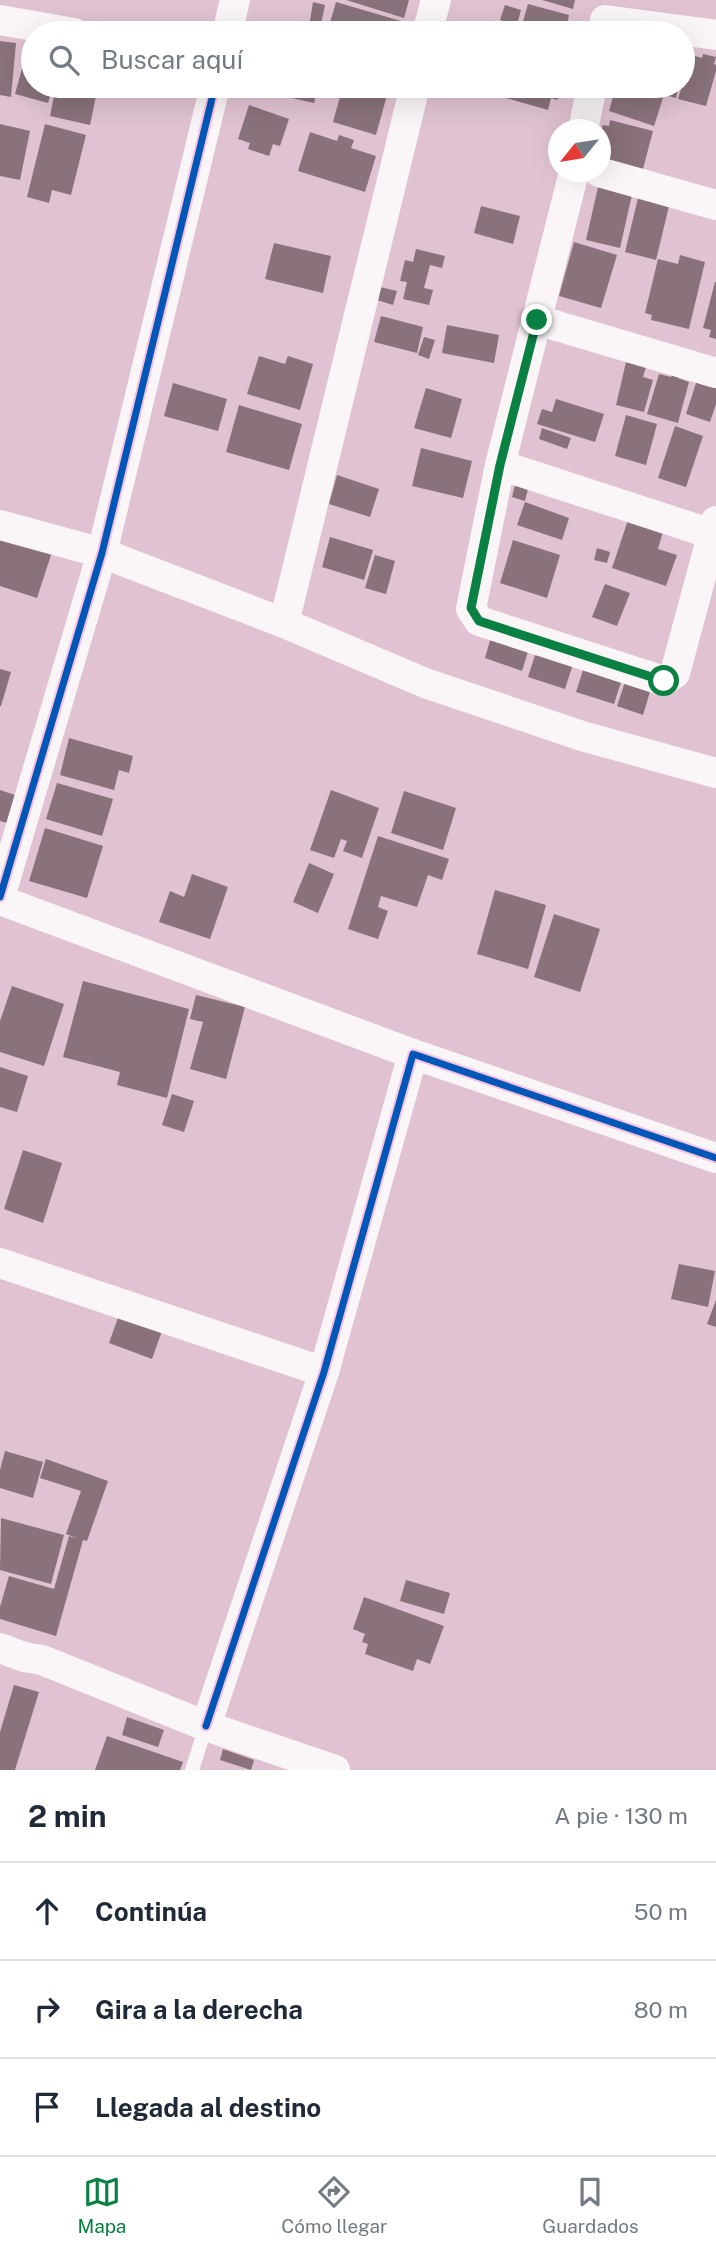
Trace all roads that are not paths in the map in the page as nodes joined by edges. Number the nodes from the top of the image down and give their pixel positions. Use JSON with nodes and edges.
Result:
{"nodes":[{"id":1,"x":235,"y":0,"type":"edge"},
{"id":2,"x":436,"y":0,"type":"edge"},
{"id":3,"x":606,"y":18,"type":"edge"},
{"id":4,"x":0,"y":20,"type":"edge"},
{"id":5,"x":230,"y":21,"type":"edge"},
{"id":6,"x":430,"y":21,"type":"edge"},
{"id":7,"x":625,"y":21,"type":"edge"},
{"id":8,"x":21,"y":24,"type":"edge"},
{"id":9,"x":695,"y":32,"type":"edge"},
{"id":10,"x":716,"y":35,"type":"edge"},
{"id":11,"x":212,"y":98,"type":"edge"},
{"id":12,"x":412,"y":98,"type":"edge"},
{"id":13,"x":590,"y":98,"type":"edge"},
{"id":14,"x":585,"y":119,"type":"edge"},
{"id":15,"x":611,"y":175,"type":"edge"},
{"id":16,"x":572,"y":182,"type":"edge"},
{"id":17,"x":716,"y":205,"type":"edge"},
{"id":18,"x":537,"y":320,"type":"junction"},
{"id":19,"x":716,"y":373,"type":"edge"},
{"id":20,"x":500,"y":465,"type":"junction"},
{"id":21,"x":0,"y":525,"type":"edge"},
{"id":22,"x":714,"y":528,"type":"edge"},
{"id":23,"x":102,"y":553,"type":"junction"},
{"id":24,"x":284,"y":623,"type":"junction"},
{"id":25,"x":716,"y":773,"type":"edge"},
{"id":26,"x":0,"y":899,"type":"edge"},
{"id":27,"x":413,"y":1054,"type":"junction"},
{"id":28,"x":716,"y":1158,"type":"edge"},
{"id":29,"x":0,"y":1263,"type":"edge"},
{"id":30,"x":324,"y":1372,"type":"junction"},
{"id":31,"x":0,"y":1648,"type":"edge"},
{"id":32,"x":206,"y":1726,"type":"junction"},
{"id":33,"x":192,"y":1770,"type":"edge"},
{"id":34,"x":335,"y":1770,"type":"edge"}],
"edges":[{"from":1,"to":5,"type":"street"},
{"from":2,"to":6,"type":"street"},
{"from":3,"to":7,"type":"street"},
{"from":4,"to":8,"type":"street"},
{"from":9,"to":10,"type":"street"},
{"from":11,"to":23,"type":"street"},
{"from":12,"to":24,"type":"street"},
{"from":13,"to":14,"type":"street"},
{"from":15,"to":17,"type":"street"},
{"from":16,"to":18,"type":"street"},
{"from":18,"to":19,"type":"street"},
{"from":18,"to":20,"type":"street"},
{"from":20,"to":22,"type":"street"},
{"from":20,"to":22,"type":"street"},
{"from":21,"to":23,"type":"street"},
{"from":23,"to":24,"type":"street"},
{"from":23,"to":26,"type":"street"},
{"from":24,"to":25,"type":"street"},
{"from":26,"to":27,"type":"street"},
{"from":27,"to":28,"type":"street"},
{"from":27,"to":30,"type":"street"},
{"from":29,"to":30,"type":"street"},
{"from":30,"to":32,"type":"street"},
{"from":31,"to":32,"type":"street"},
{"from":32,"to":33,"type":"lane"},
{"from":32,"to":34,"type":"street"}]}
